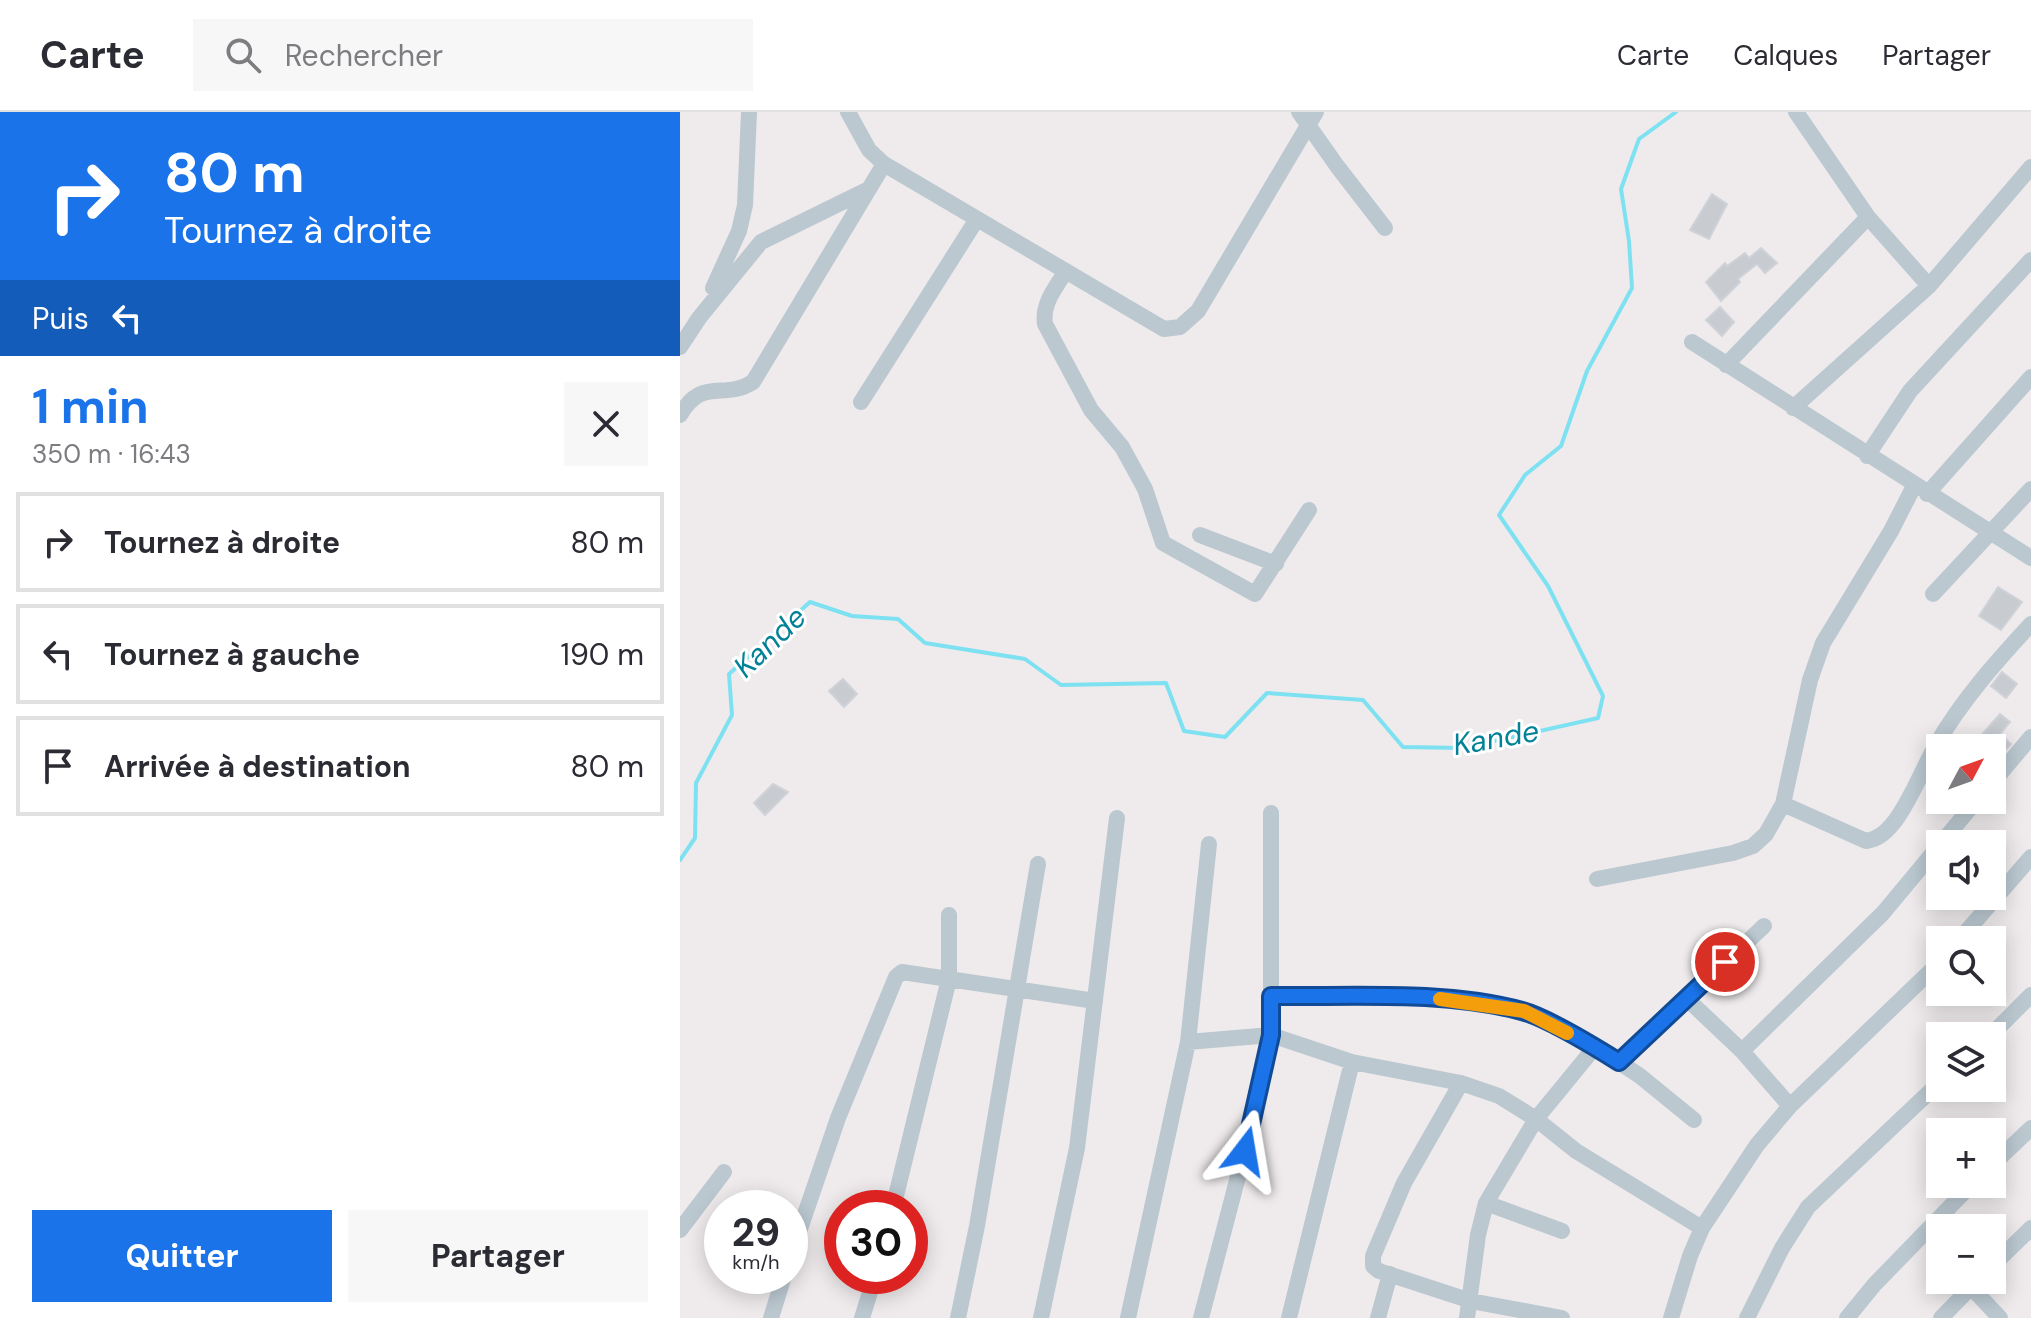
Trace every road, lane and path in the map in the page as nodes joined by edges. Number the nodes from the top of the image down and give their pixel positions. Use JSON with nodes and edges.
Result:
{"nodes":[{"id":1,"x":749,"y":112,"type":"edge"},
{"id":2,"x":848,"y":112,"type":"edge"},
{"id":3,"x":1796,"y":112,"type":"edge"},
{"id":4,"x":1307,"y":116,"type":"edge"},
{"id":5,"x":884,"y":164,"type":"junction"},
{"id":6,"x":2031,"y":167,"type":"edge"},
{"id":7,"x":869,"y":189,"type":"junction"},
{"id":8,"x":1868,"y":217,"type":"junction"},
{"id":9,"x":977,"y":219,"type":"junction"},
{"id":10,"x":1385,"y":228,"type":"dead end"},
{"id":11,"x":2031,"y":260,"type":"edge"},
{"id":12,"x":1066,"y":271,"type":"junction"},
{"id":13,"x":1929,"y":286,"type":"junction"},
{"id":14,"x":699,"y":318,"type":"junction"},
{"id":15,"x":1692,"y":342,"type":"dead end"},
{"id":16,"x":680,"y":347,"type":"edge"},
{"id":17,"x":1726,"y":365,"type":"junction"},
{"id":18,"x":2031,"y":377,"type":"edge"},
{"id":19,"x":861,"y":402,"type":"dead end"},
{"id":20,"x":1793,"y":408,"type":"junction"},
{"id":21,"x":680,"y":415,"type":"edge"},
{"id":22,"x":1867,"y":456,"type":"junction"},
{"id":23,"x":2031,"y":489,"type":"edge"},
{"id":24,"x":1921,"y":490,"type":"junction"},
{"id":25,"x":1309,"y":510,"type":"dead end"},
{"id":26,"x":1991,"y":534,"type":"junction"},
{"id":27,"x":1200,"y":535,"type":"dead end"},
{"id":28,"x":2031,"y":558,"type":"edge"},
{"id":29,"x":1276,"y":564,"type":"junction"},
{"id":30,"x":1933,"y":594,"type":"dead end"},
{"id":31,"x":2031,"y":624,"type":"edge"},
{"id":32,"x":2031,"y":737,"type":"edge"},
{"id":33,"x":2006,"y":766,"type":"edge"},
{"id":34,"x":1783,"y":804,"type":"junction"},
{"id":35,"x":1271,"y":813,"type":"dead end"},
{"id":36,"x":1965,"y":814,"type":"edge"},
{"id":37,"x":1117,"y":818,"type":"dead end"},
{"id":38,"x":1209,"y":844,"type":"dead end"},
{"id":39,"x":2031,"y":857,"type":"edge"},
{"id":40,"x":1038,"y":864,"type":"dead end"},
{"id":41,"x":1597,"y":879,"type":"dead end"},
{"id":42,"x":949,"y":915,"type":"dead end"},
{"id":43,"x":1764,"y":926,"type":"dead end"},
{"id":44,"x":1971,"y":926,"type":"edge"},
{"id":45,"x":1926,"y":975,"type":"edge"},
{"id":46,"x":949,"y":979,"type":"junction"},
{"id":47,"x":1016,"y":989,"type":"junction"},
{"id":48,"x":2031,"y":995,"type":"edge"},
{"id":49,"x":1271,"y":996,"type":"junction"},
{"id":50,"x":1686,"y":998,"type":"junction"},
{"id":51,"x":1095,"y":1001,"type":"junction"},
{"id":52,"x":2004,"y":1022,"type":"edge"},
{"id":53,"x":1271,"y":1035,"type":"junction"},
{"id":54,"x":1188,"y":1042,"type":"junction"},
{"id":55,"x":1595,"y":1047,"type":"junction"},
{"id":56,"x":1742,"y":1051,"type":"junction"},
{"id":57,"x":1352,"y":1062,"type":"junction"},
{"id":58,"x":1619,"y":1062,"type":"junction"},
{"id":59,"x":1461,"y":1083,"type":"junction"},
{"id":60,"x":1926,"y":1095,"type":"edge"},
{"id":61,"x":1790,"y":1106,"type":"junction"},
{"id":62,"x":1536,"y":1119,"type":"junction"},
{"id":63,"x":1694,"y":1120,"type":"dead end"},
{"id":64,"x":2031,"y":1128,"type":"edge"},
{"id":65,"x":2006,"y":1152,"type":"edge"},
{"id":66,"x":724,"y":1172,"type":"dead end"},
{"id":67,"x":897,"y":1190,"type":"edge"},
{"id":68,"x":1958,"y":1198,"type":"edge"},
{"id":69,"x":1486,"y":1203,"type":"junction"},
{"id":70,"x":808,"y":1206,"type":"edge"},
{"id":71,"x":1702,"y":1228,"type":"junction"},
{"id":72,"x":2031,"y":1228,"type":"edge"},
{"id":73,"x":680,"y":1230,"type":"edge"},
{"id":74,"x":1562,"y":1231,"type":"dead end"},
{"id":75,"x":2006,"y":1252,"type":"edge"},
{"id":76,"x":1390,"y":1274,"type":"junction"},
{"id":77,"x":778,"y":1294,"type":"edge"},
{"id":78,"x":869,"y":1294,"type":"edge"},
{"id":79,"x":1965,"y":1294,"type":"edge"},
{"id":80,"x":1982,"y":1294,"type":"edge"},
{"id":81,"x":1469,"y":1310,"type":"edge"},
{"id":82,"x":771,"y":1318,"type":"edge"},
{"id":83,"x":862,"y":1318,"type":"edge"},
{"id":84,"x":958,"y":1318,"type":"edge"},
{"id":85,"x":1041,"y":1318,"type":"edge"},
{"id":86,"x":1128,"y":1318,"type":"edge"},
{"id":87,"x":1201,"y":1318,"type":"edge"},
{"id":88,"x":1289,"y":1318,"type":"edge"},
{"id":89,"x":1378,"y":1318,"type":"edge"},
{"id":90,"x":1562,"y":1318,"type":"edge"},
{"id":91,"x":1671,"y":1318,"type":"edge"},
{"id":92,"x":1747,"y":1318,"type":"edge"},
{"id":93,"x":1847,"y":1318,"type":"edge"},
{"id":94,"x":1941,"y":1318,"type":"edge"},
{"id":95,"x":2000,"y":1318,"type":"edge"}],
"edges":[{"from":1,"to":14,"type":"street"},
{"from":2,"to":5,"type":"street"},
{"from":3,"to":8,"type":"street"},
{"from":4,"to":10,"type":"street"},
{"from":4,"to":12,"type":"street"},
{"from":5,"to":7,"type":"street"},
{"from":5,"to":9,"type":"street"},
{"from":6,"to":13,"type":"street"},
{"from":7,"to":14,"type":"street"},
{"from":7,"to":21,"type":"street"},
{"from":8,"to":13,"type":"street"},
{"from":8,"to":17,"type":"street"},
{"from":9,"to":12,"type":"street"},
{"from":9,"to":19,"type":"street"},
{"from":11,"to":22,"type":"street"},
{"from":12,"to":29,"type":"street"},
{"from":13,"to":20,"type":"street"},
{"from":14,"to":16,"type":"street"},
{"from":15,"to":17,"type":"street"},
{"from":17,"to":20,"type":"street"},
{"from":18,"to":24,"type":"street"},
{"from":20,"to":22,"type":"street"},
{"from":22,"to":24,"type":"street"},
{"from":23,"to":26,"type":"street"},
{"from":24,"to":26,"type":"street"},
{"from":24,"to":34,"type":"street"},
{"from":25,"to":29,"type":"street"},
{"from":26,"to":28,"type":"street"},
{"from":26,"to":30,"type":"street"},
{"from":27,"to":29,"type":"street"},
{"from":31,"to":34,"type":"street"},
{"from":32,"to":33,"type":"street"},
{"from":34,"to":41,"type":"street"},
{"from":35,"to":49,"type":"street"},
{"from":36,"to":56,"type":"street"},
{"from":37,"to":51,"type":"street"},
{"from":38,"to":54,"type":"street"},
{"from":39,"to":44,"type":"street"},
{"from":40,"to":47,"type":"street"},
{"from":42,"to":46,"type":"street"},
{"from":43,"to":50,"type":"street"},
{"from":45,"to":61,"type":"street"},
{"from":46,"to":47,"type":"street"},
{"from":46,"to":67,"type":"street"},
{"from":46,"to":70,"type":"street"},
{"from":47,"to":51,"type":"street"},
{"from":47,"to":84,"type":"street"},
{"from":48,"to":52,"type":"street"},
{"from":49,"to":53,"type":"street"},
{"from":49,"to":55,"type":"street"},
{"from":50,"to":56,"type":"street"},
{"from":50,"to":58,"type":"street"},
{"from":51,"to":85,"type":"street"},
{"from":53,"to":54,"type":"street"},
{"from":53,"to":57,"type":"street"},
{"from":53,"to":87,"type":"street"},
{"from":54,"to":86,"type":"street"},
{"from":55,"to":58,"type":"street"},
{"from":55,"to":62,"type":"street"},
{"from":56,"to":61,"type":"street"},
{"from":57,"to":59,"type":"street"},
{"from":57,"to":88,"type":"street"},
{"from":58,"to":63,"type":"street"},
{"from":59,"to":62,"type":"street"},
{"from":59,"to":76,"type":"street"},
{"from":60,"to":92,"type":"street"},
{"from":61,"to":71,"type":"street"},
{"from":62,"to":69,"type":"street"},
{"from":62,"to":71,"type":"street"},
{"from":64,"to":65,"type":"street"},
{"from":66,"to":73,"type":"street"},
{"from":68,"to":93,"type":"street"},
{"from":69,"to":74,"type":"street"},
{"from":69,"to":81,"type":"street"},
{"from":71,"to":91,"type":"street"},
{"from":72,"to":75,"type":"street"},
{"from":76,"to":81,"type":"street"},
{"from":76,"to":89,"type":"street"},
{"from":77,"to":82,"type":"street"},
{"from":78,"to":83,"type":"street"},
{"from":79,"to":94,"type":"street"},
{"from":80,"to":95,"type":"street"},
{"from":81,"to":90,"type":"street"}]}
